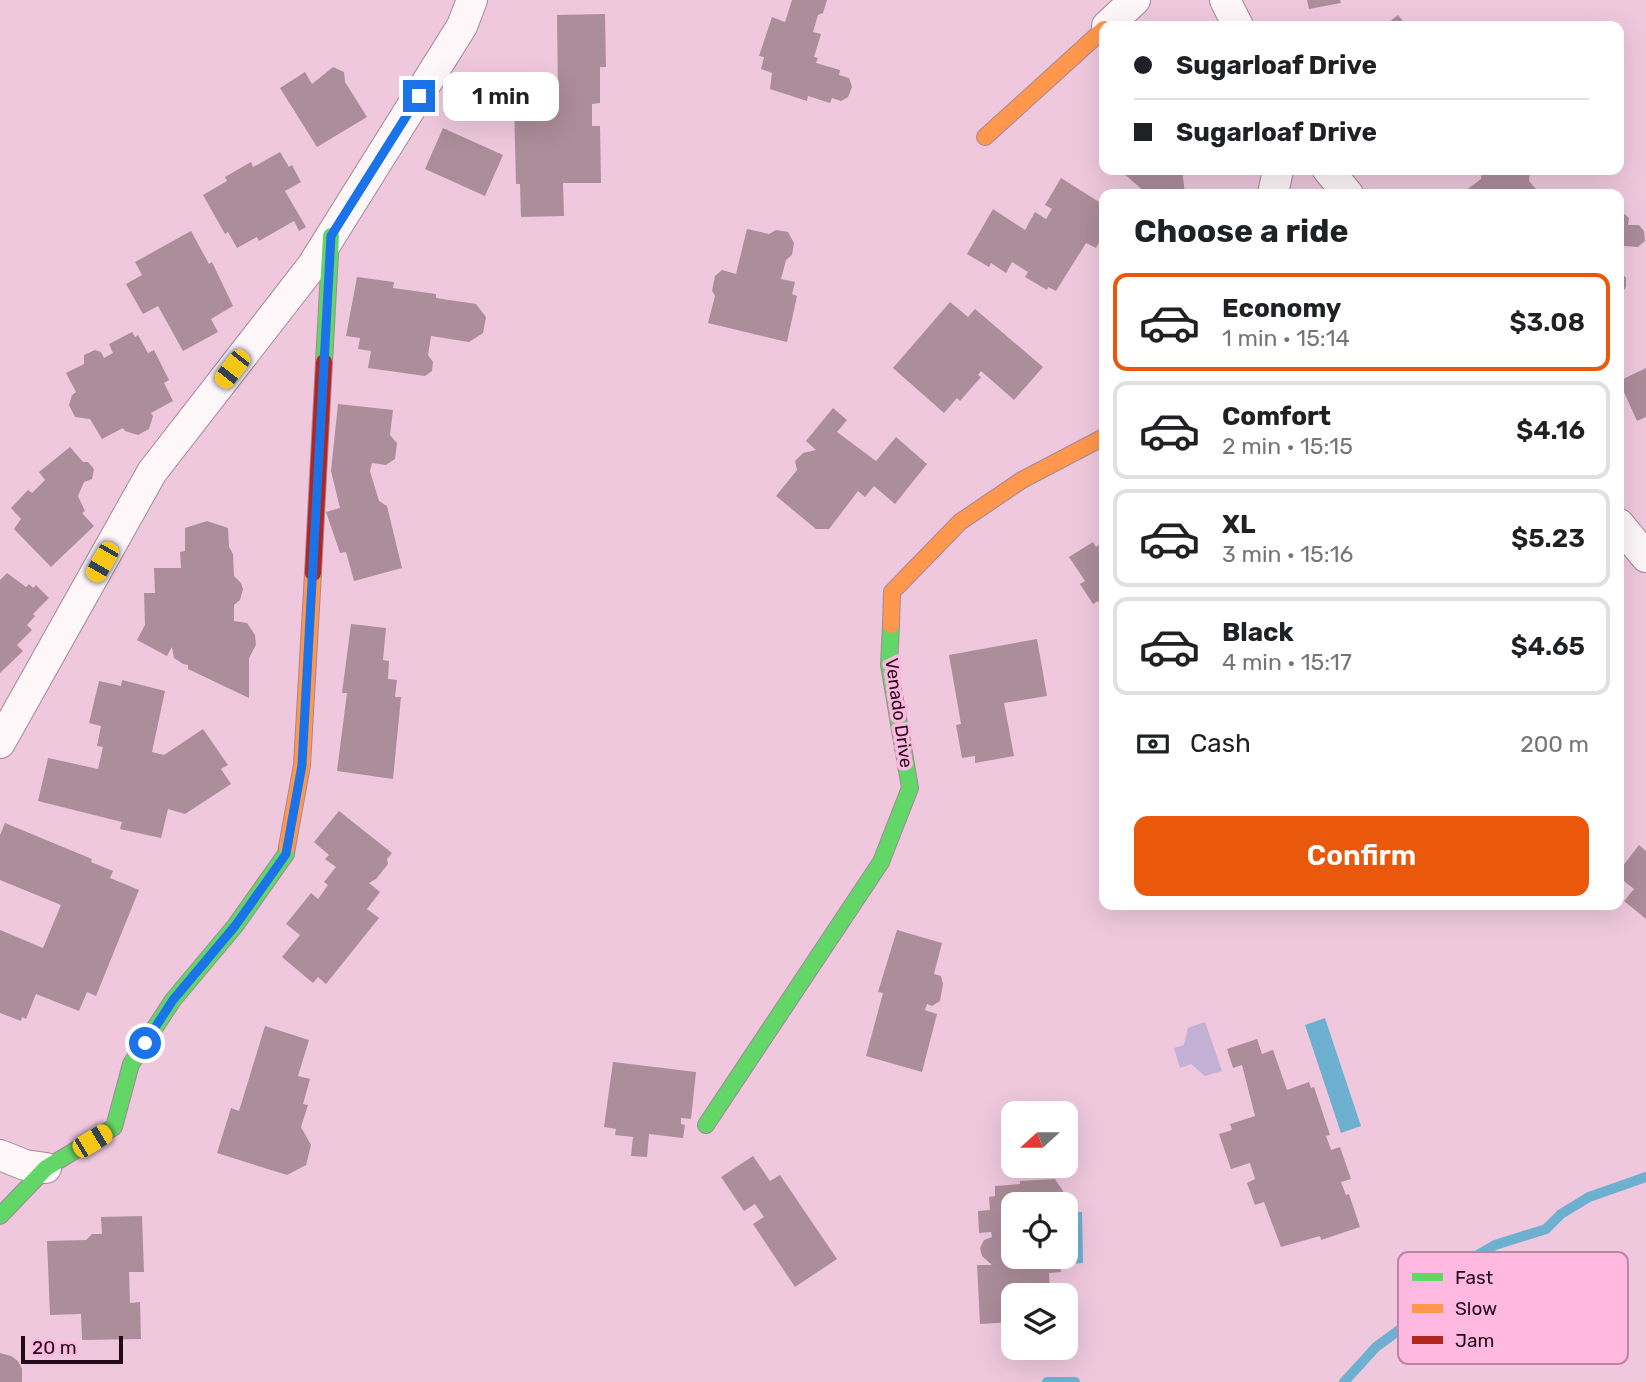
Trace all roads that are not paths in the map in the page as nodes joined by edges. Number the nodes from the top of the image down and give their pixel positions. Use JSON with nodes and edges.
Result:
{"nodes":[{"id":1,"x":472,"y":0,"type":"edge"},
{"id":2,"x":1135,"y":0,"type":"edge"},
{"id":3,"x":1225,"y":0,"type":"edge"},
{"id":4,"x":1113,"y":21,"type":"edge"},
{"id":5,"x":1236,"y":21,"type":"edge"},
{"id":6,"x":1099,"y":34,"type":"edge"},
{"id":7,"x":985,"y":137,"type":"dead end"},
{"id":8,"x":1332,"y":175,"type":"edge"},
{"id":9,"x":1344,"y":189,"type":"edge"},
{"id":10,"x":331,"y":236,"type":"junction"},
{"id":11,"x":1099,"y":440,"type":"edge"},
{"id":12,"x":1624,"y":529,"type":"edge"},
{"id":13,"x":1646,"y":557,"type":"edge"},
{"id":14,"x":0,"y":743,"type":"edge"},
{"id":15,"x":706,"y":1125,"type":"dead end"},
{"id":16,"x":0,"y":1155,"type":"edge"},
{"id":17,"x":46,"y":1168,"type":"junction"},
{"id":18,"x":0,"y":1216,"type":"edge"}],
"edges":[{"from":1,"to":10,"type":"street"},
{"from":2,"to":4,"type":"street"},
{"from":3,"to":5,"type":"street"},
{"from":6,"to":7,"type":"street"},
{"from":8,"to":9,"type":"street"},
{"from":10,"to":14,"type":"street"},
{"from":10,"to":17,"type":"street"},
{"from":11,"to":15,"type":"street","name":"Venado Drive"},
{"from":12,"to":13,"type":"street"},
{"from":16,"to":17,"type":"street"},
{"from":17,"to":18,"type":"street"}]}
